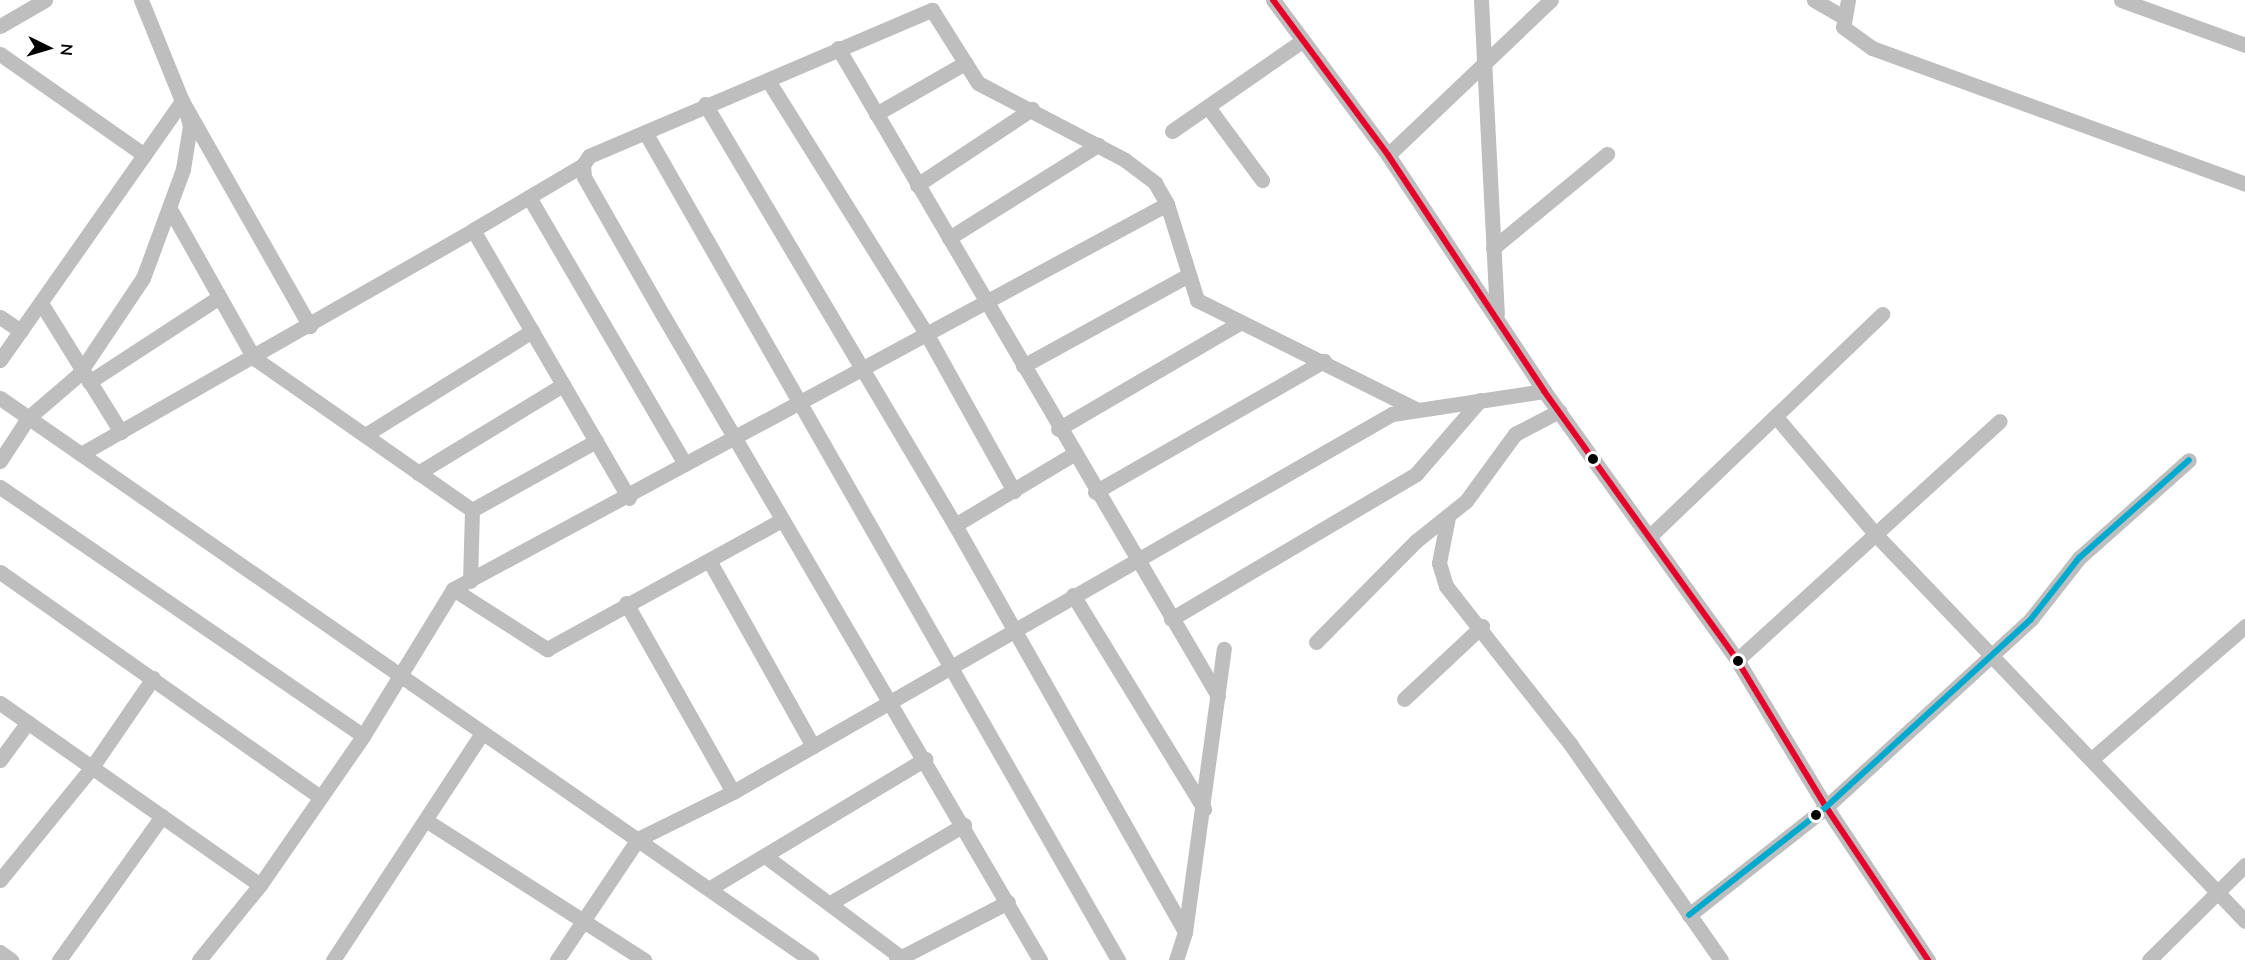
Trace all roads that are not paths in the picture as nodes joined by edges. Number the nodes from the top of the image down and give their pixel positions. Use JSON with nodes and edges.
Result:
{"nodes":[{"id":1,"x":45,"y":0,"type":"edge"},
{"id":2,"x":141,"y":0,"type":"edge"},
{"id":3,"x":1272,"y":0,"type":"edge"},
{"id":4,"x":1481,"y":0,"type":"edge"},
{"id":5,"x":1551,"y":0,"type":"edge"},
{"id":6,"x":1814,"y":0,"type":"edge"},
{"id":7,"x":1848,"y":0,"type":"edge"},
{"id":8,"x":2121,"y":0,"type":"edge"},
{"id":9,"x":1842,"y":16,"type":"junction"},
{"id":10,"x":0,"y":26,"type":"edge"},
{"id":11,"x":1302,"y":41,"type":"junction"},
{"id":12,"x":2245,"y":45,"type":"edge"},
{"id":13,"x":838,"y":48,"type":"junction"},
{"id":14,"x":0,"y":54,"type":"edge"},
{"id":15,"x":1485,"y":62,"type":"junction"},
{"id":16,"x":965,"y":63,"type":"junction"},
{"id":17,"x":769,"y":82,"type":"junction"},
{"id":18,"x":183,"y":104,"type":"junction"},
{"id":19,"x":705,"y":104,"type":"junction"},
{"id":20,"x":1208,"y":107,"type":"junction"},
{"id":21,"x":1032,"y":109,"type":"junction"},
{"id":22,"x":876,"y":114,"type":"junction"},
{"id":23,"x":1172,"y":131,"type":"dead end"},
{"id":24,"x":645,"y":132,"type":"junction"},
{"id":25,"x":1098,"y":145,"type":"junction"},
{"id":26,"x":1607,"y":154,"type":"dead end"},
{"id":27,"x":144,"y":155,"type":"junction"},
{"id":28,"x":1388,"y":155,"type":"junction"},
{"id":29,"x":583,"y":165,"type":"junction"},
{"id":30,"x":1262,"y":180,"type":"dead end"},
{"id":31,"x":2245,"y":184,"type":"edge"},
{"id":32,"x":916,"y":185,"type":"junction"},
{"id":33,"x":529,"y":197,"type":"junction"},
{"id":34,"x":1167,"y":204,"type":"junction"},
{"id":35,"x":170,"y":209,"type":"junction"},
{"id":36,"x":473,"y":230,"type":"junction"},
{"id":37,"x":949,"y":238,"type":"junction"},
{"id":38,"x":1493,"y":248,"type":"junction"},
{"id":39,"x":1187,"y":276,"type":"junction"},
{"id":40,"x":218,"y":298,"type":"junction"},
{"id":41,"x":989,"y":301,"type":"junction"},
{"id":42,"x":41,"y":303,"type":"junction"},
{"id":43,"x":1497,"y":314,"type":"junction"},
{"id":44,"x":1882,"y":314,"type":"dead end"},
{"id":45,"x":0,"y":317,"type":"edge"},
{"id":46,"x":1241,"y":322,"type":"junction"},
{"id":47,"x":310,"y":326,"type":"junction"},
{"id":48,"x":21,"y":331,"type":"junction"},
{"id":49,"x":532,"y":331,"type":"junction"},
{"id":50,"x":926,"y":333,"type":"junction"},
{"id":51,"x":254,"y":358,"type":"junction"},
{"id":52,"x":0,"y":360,"type":"edge"},
{"id":53,"x":1324,"y":361,"type":"junction"},
{"id":54,"x":1023,"y":366,"type":"junction"},
{"id":55,"x":863,"y":367,"type":"junction"},
{"id":56,"x":85,"y":376,"type":"junction"},
{"id":57,"x":563,"y":385,"type":"junction"},
{"id":58,"x":1544,"y":391,"type":"junction"},
{"id":59,"x":0,"y":398,"type":"edge"},
{"id":60,"x":1480,"y":400,"type":"junction"},
{"id":61,"x":800,"y":403,"type":"junction"},
{"id":62,"x":1416,"y":409,"type":"junction"},
{"id":63,"x":1559,"y":411,"type":"junction"},
{"id":64,"x":28,"y":418,"type":"junction"},
{"id":65,"x":1777,"y":418,"type":"junction"},
{"id":66,"x":2000,"y":422,"type":"dead end"},
{"id":67,"x":1058,"y":429,"type":"junction"},
{"id":68,"x":121,"y":432,"type":"junction"},
{"id":69,"x":365,"y":435,"type":"junction"},
{"id":70,"x":732,"y":435,"type":"junction"},
{"id":71,"x":596,"y":441,"type":"junction"},
{"id":72,"x":81,"y":454,"type":"junction"},
{"id":73,"x":1072,"y":455,"type":"junction"},
{"id":74,"x":2189,"y":460,"type":"dead end"},
{"id":75,"x":0,"y":461,"type":"edge"},
{"id":76,"x":684,"y":464,"type":"junction"},
{"id":77,"x":418,"y":473,"type":"junction"},
{"id":78,"x":0,"y":487,"type":"edge"},
{"id":79,"x":1014,"y":491,"type":"junction"},
{"id":80,"x":1095,"y":492,"type":"junction"},
{"id":81,"x":629,"y":498,"type":"junction"},
{"id":82,"x":472,"y":510,"type":"junction"},
{"id":83,"x":1448,"y":517,"type":"junction"},
{"id":84,"x":782,"y":520,"type":"junction"},
{"id":85,"x":955,"y":525,"type":"junction"},
{"id":86,"x":1651,"y":535,"type":"junction"},
{"id":87,"x":1878,"y":537,"type":"junction"},
{"id":88,"x":1135,"y":561,"type":"junction"},
{"id":89,"x":710,"y":562,"type":"junction"},
{"id":90,"x":0,"y":572,"type":"edge"},
{"id":91,"x":470,"y":581,"type":"junction"},
{"id":92,"x":453,"y":590,"type":"junction"},
{"id":93,"x":1073,"y":595,"type":"junction"},
{"id":94,"x":626,"y":603,"type":"junction"},
{"id":95,"x":1171,"y":619,"type":"junction"},
{"id":96,"x":1482,"y":626,"type":"junction"},
{"id":97,"x":2245,"y":626,"type":"edge"},
{"id":98,"x":1013,"y":629,"type":"junction"},
{"id":99,"x":1316,"y":642,"type":"dead end"},
{"id":100,"x":1224,"y":649,"type":"dead end"},
{"id":101,"x":1992,"y":650,"type":"junction"},
{"id":102,"x":1737,"y":660,"type":"junction"},
{"id":103,"x":951,"y":666,"type":"junction"},
{"id":104,"x":403,"y":676,"type":"junction"},
{"id":105,"x":153,"y":678,"type":"junction"},
{"id":106,"x":1218,"y":696,"type":"junction"},
{"id":107,"x":1404,"y":699,"type":"dead end"},
{"id":108,"x":891,"y":702,"type":"junction"},
{"id":109,"x":0,"y":703,"type":"edge"},
{"id":110,"x":28,"y":722,"type":"junction"},
{"id":111,"x":482,"y":735,"type":"junction"},
{"id":112,"x":363,"y":736,"type":"junction"},
{"id":113,"x":813,"y":746,"type":"junction"},
{"id":114,"x":2094,"y":757,"type":"junction"},
{"id":115,"x":925,"y":759,"type":"junction"},
{"id":116,"x":0,"y":760,"type":"edge"},
{"id":117,"x":92,"y":767,"type":"junction"},
{"id":118,"x":733,"y":792,"type":"junction"},
{"id":119,"x":320,"y":797,"type":"junction"},
{"id":120,"x":1826,"y":807,"type":"junction"},
{"id":121,"x":1204,"y":809,"type":"junction"},
{"id":122,"x":162,"y":816,"type":"junction"},
{"id":123,"x":427,"y":821,"type":"junction"},
{"id":124,"x":964,"y":825,"type":"junction"},
{"id":125,"x":638,"y":839,"type":"junction"},
{"id":126,"x":765,"y":856,"type":"junction"},
{"id":127,"x":2245,"y":865,"type":"edge"},
{"id":128,"x":0,"y":880,"type":"edge"},
{"id":129,"x":260,"y":885,"type":"junction"},
{"id":130,"x":712,"y":888,"type":"junction"},
{"id":131,"x":2217,"y":894,"type":"junction"},
{"id":132,"x":832,"y":902,"type":"junction"},
{"id":133,"x":1008,"y":902,"type":"junction"},
{"id":134,"x":1689,"y":915,"type":"junction"},
{"id":135,"x":584,"y":921,"type":"junction"},
{"id":136,"x":2245,"y":921,"type":"edge"},
{"id":137,"x":1185,"y":932,"type":"junction"},
{"id":138,"x":0,"y":952,"type":"edge"},
{"id":139,"x":897,"y":958,"type":"edge"},
{"id":140,"x":11,"y":960,"type":"edge"},
{"id":141,"x":59,"y":960,"type":"edge"},
{"id":142,"x":199,"y":960,"type":"edge"},
{"id":143,"x":333,"y":960,"type":"edge"},
{"id":144,"x":558,"y":960,"type":"edge"},
{"id":145,"x":644,"y":960,"type":"edge"},
{"id":146,"x":811,"y":960,"type":"edge"},
{"id":147,"x":1040,"y":960,"type":"edge"},
{"id":148,"x":1118,"y":960,"type":"edge"},
{"id":149,"x":1176,"y":960,"type":"edge"},
{"id":150,"x":1720,"y":960,"type":"edge"},
{"id":151,"x":1928,"y":960,"type":"edge"},
{"id":152,"x":2149,"y":960,"type":"edge"}],
"edges":[{"from":1,"to":10,"type":"street"},
{"from":2,"to":18,"type":"street"},
{"from":3,"to":11,"type":"street"},
{"from":4,"to":15,"type":"street"},
{"from":5,"to":15,"type":"street"},
{"from":6,"to":9,"type":"street"},
{"from":7,"to":9,"type":"street"},
{"from":8,"to":12,"type":"street"},
{"from":9,"to":31,"type":"street"},
{"from":11,"to":20,"type":"street"},
{"from":11,"to":28,"type":"street"},
{"from":13,"to":16,"type":"street"},
{"from":13,"to":17,"type":"street"},
{"from":13,"to":22,"type":"street"},
{"from":14,"to":27,"type":"street"},
{"from":15,"to":28,"type":"street"},
{"from":15,"to":38,"type":"street"},
{"from":16,"to":21,"type":"street"},
{"from":16,"to":22,"type":"street"},
{"from":17,"to":19,"type":"street"},
{"from":17,"to":50,"type":"street"},
{"from":18,"to":27,"type":"street"},
{"from":18,"to":35,"type":"street"},
{"from":18,"to":47,"type":"street"},
{"from":19,"to":24,"type":"street"},
{"from":19,"to":55,"type":"street"},
{"from":20,"to":23,"type":"street"},
{"from":20,"to":30,"type":"street"},
{"from":21,"to":25,"type":"street"},
{"from":21,"to":32,"type":"street"},
{"from":22,"to":32,"type":"street"},
{"from":24,"to":29,"type":"street"},
{"from":24,"to":61,"type":"street"},
{"from":25,"to":34,"type":"street"},
{"from":25,"to":37,"type":"street"},
{"from":26,"to":38,"type":"street"},
{"from":27,"to":42,"type":"street"},
{"from":28,"to":43,"type":"street"},
{"from":29,"to":33,"type":"street"},
{"from":29,"to":70,"type":"street"},
{"from":32,"to":37,"type":"street"},
{"from":33,"to":36,"type":"street"},
{"from":33,"to":76,"type":"street"},
{"from":34,"to":39,"type":"street"},
{"from":34,"to":41,"type":"street"},
{"from":35,"to":40,"type":"street"},
{"from":35,"to":56,"type":"street"},
{"from":36,"to":47,"type":"street"},
{"from":36,"to":49,"type":"street"},
{"from":37,"to":41,"type":"street"},
{"from":38,"to":43,"type":"street"},
{"from":39,"to":46,"type":"street"},
{"from":39,"to":54,"type":"street"},
{"from":40,"to":51,"type":"street"},
{"from":40,"to":56,"type":"street"},
{"from":41,"to":50,"type":"street"},
{"from":41,"to":54,"type":"street"},
{"from":42,"to":48,"type":"street"},
{"from":42,"to":56,"type":"street"},
{"from":43,"to":58,"type":"street"},
{"from":44,"to":65,"type":"street"},
{"from":45,"to":48,"type":"street"},
{"from":46,"to":53,"type":"street"},
{"from":46,"to":67,"type":"street"},
{"from":47,"to":51,"type":"street"},
{"from":48,"to":52,"type":"street"},
{"from":49,"to":57,"type":"street"},
{"from":49,"to":69,"type":"street"},
{"from":50,"to":55,"type":"street"},
{"from":50,"to":79,"type":"street"},
{"from":51,"to":68,"type":"street"},
{"from":51,"to":69,"type":"street"},
{"from":53,"to":62,"type":"street"},
{"from":53,"to":80,"type":"street"},
{"from":54,"to":67,"type":"street"},
{"from":55,"to":61,"type":"street"},
{"from":55,"to":85,"type":"street"},
{"from":56,"to":64,"type":"street"},
{"from":56,"to":68,"type":"street"},
{"from":57,"to":71,"type":"street"},
{"from":57,"to":77,"type":"street"},
{"from":58,"to":60,"type":"street"},
{"from":58,"to":63,"type":"street"},
{"from":59,"to":64,"type":"street"},
{"from":60,"to":62,"type":"street"},
{"from":60,"to":95,"type":"street"},
{"from":61,"to":70,"type":"street"},
{"from":61,"to":103,"type":"street"},
{"from":62,"to":88,"type":"street"},
{"from":63,"to":83,"type":"street"},
{"from":63,"to":86,"type":"street"},
{"from":64,"to":72,"type":"street"},
{"from":64,"to":75,"type":"street"},
{"from":65,"to":86,"type":"street"},
{"from":65,"to":87,"type":"street"},
{"from":66,"to":87,"type":"street"},
{"from":67,"to":73,"type":"street"},
{"from":68,"to":72,"type":"street"},
{"from":69,"to":77,"type":"street"},
{"from":70,"to":76,"type":"street"},
{"from":70,"to":84,"type":"street"},
{"from":71,"to":81,"type":"street"},
{"from":71,"to":82,"type":"street"},
{"from":72,"to":104,"type":"street"},
{"from":73,"to":79,"type":"street"},
{"from":73,"to":80,"type":"street"},
{"from":74,"to":101,"type":"street"},
{"from":76,"to":81,"type":"street"},
{"from":77,"to":82,"type":"street"},
{"from":78,"to":112,"type":"street"},
{"from":79,"to":85,"type":"street"},
{"from":80,"to":88,"type":"street"},
{"from":81,"to":91,"type":"street"},
{"from":82,"to":91,"type":"street"},
{"from":83,"to":96,"type":"street"},
{"from":83,"to":99,"type":"street"},
{"from":84,"to":89,"type":"street"},
{"from":84,"to":108,"type":"street"},
{"from":85,"to":98,"type":"street"},
{"from":86,"to":102,"type":"street"},
{"from":87,"to":101,"type":"street"},
{"from":87,"to":102,"type":"street"},
{"from":88,"to":93,"type":"street"},
{"from":88,"to":95,"type":"street"},
{"from":89,"to":94,"type":"street"},
{"from":89,"to":113,"type":"street"},
{"from":90,"to":105,"type":"street"},
{"from":91,"to":92,"type":"street"},
{"from":92,"to":94,"type":"street"},
{"from":92,"to":104,"type":"street"},
{"from":93,"to":98,"type":"street"},
{"from":93,"to":121,"type":"street"},
{"from":94,"to":118,"type":"street"},
{"from":95,"to":106,"type":"street"},
{"from":96,"to":107,"type":"street"},
{"from":96,"to":134,"type":"street"},
{"from":97,"to":114,"type":"street"},
{"from":98,"to":103,"type":"street"},
{"from":98,"to":137,"type":"street"},
{"from":100,"to":106,"type":"street"},
{"from":101,"to":114,"type":"street"},
{"from":101,"to":120,"type":"street"},
{"from":102,"to":120,"type":"street"},
{"from":103,"to":108,"type":"street"},
{"from":103,"to":148,"type":"street"},
{"from":104,"to":111,"type":"street"},
{"from":104,"to":112,"type":"street"},
{"from":105,"to":117,"type":"street"},
{"from":105,"to":119,"type":"street"},
{"from":106,"to":121,"type":"street"},
{"from":108,"to":113,"type":"street"},
{"from":108,"to":115,"type":"street"},
{"from":109,"to":110,"type":"street"},
{"from":110,"to":116,"type":"street"},
{"from":110,"to":117,"type":"street"},
{"from":111,"to":123,"type":"street"},
{"from":111,"to":125,"type":"street"},
{"from":112,"to":119,"type":"street"},
{"from":113,"to":118,"type":"street"},
{"from":114,"to":131,"type":"street"},
{"from":115,"to":124,"type":"street"},
{"from":115,"to":126,"type":"street"},
{"from":117,"to":122,"type":"street"},
{"from":117,"to":128,"type":"street"},
{"from":118,"to":125,"type":"street"},
{"from":119,"to":129,"type":"street"},
{"from":120,"to":134,"type":"street"},
{"from":120,"to":151,"type":"street"},
{"from":121,"to":137,"type":"street"},
{"from":122,"to":129,"type":"street"},
{"from":122,"to":141,"type":"street"},
{"from":123,"to":135,"type":"street"},
{"from":123,"to":143,"type":"street"},
{"from":124,"to":132,"type":"street"},
{"from":124,"to":133,"type":"street"},
{"from":125,"to":130,"type":"street"},
{"from":125,"to":135,"type":"street"},
{"from":126,"to":130,"type":"street"},
{"from":126,"to":132,"type":"street"},
{"from":127,"to":131,"type":"street"},
{"from":129,"to":142,"type":"street"},
{"from":130,"to":146,"type":"street"},
{"from":131,"to":136,"type":"street"},
{"from":131,"to":152,"type":"street"},
{"from":132,"to":139,"type":"street"},
{"from":133,"to":139,"type":"street"},
{"from":133,"to":147,"type":"street"},
{"from":134,"to":150,"type":"street"},
{"from":135,"to":144,"type":"street"},
{"from":135,"to":145,"type":"street"},
{"from":137,"to":149,"type":"street"},
{"from":138,"to":140,"type":"street"}]}
